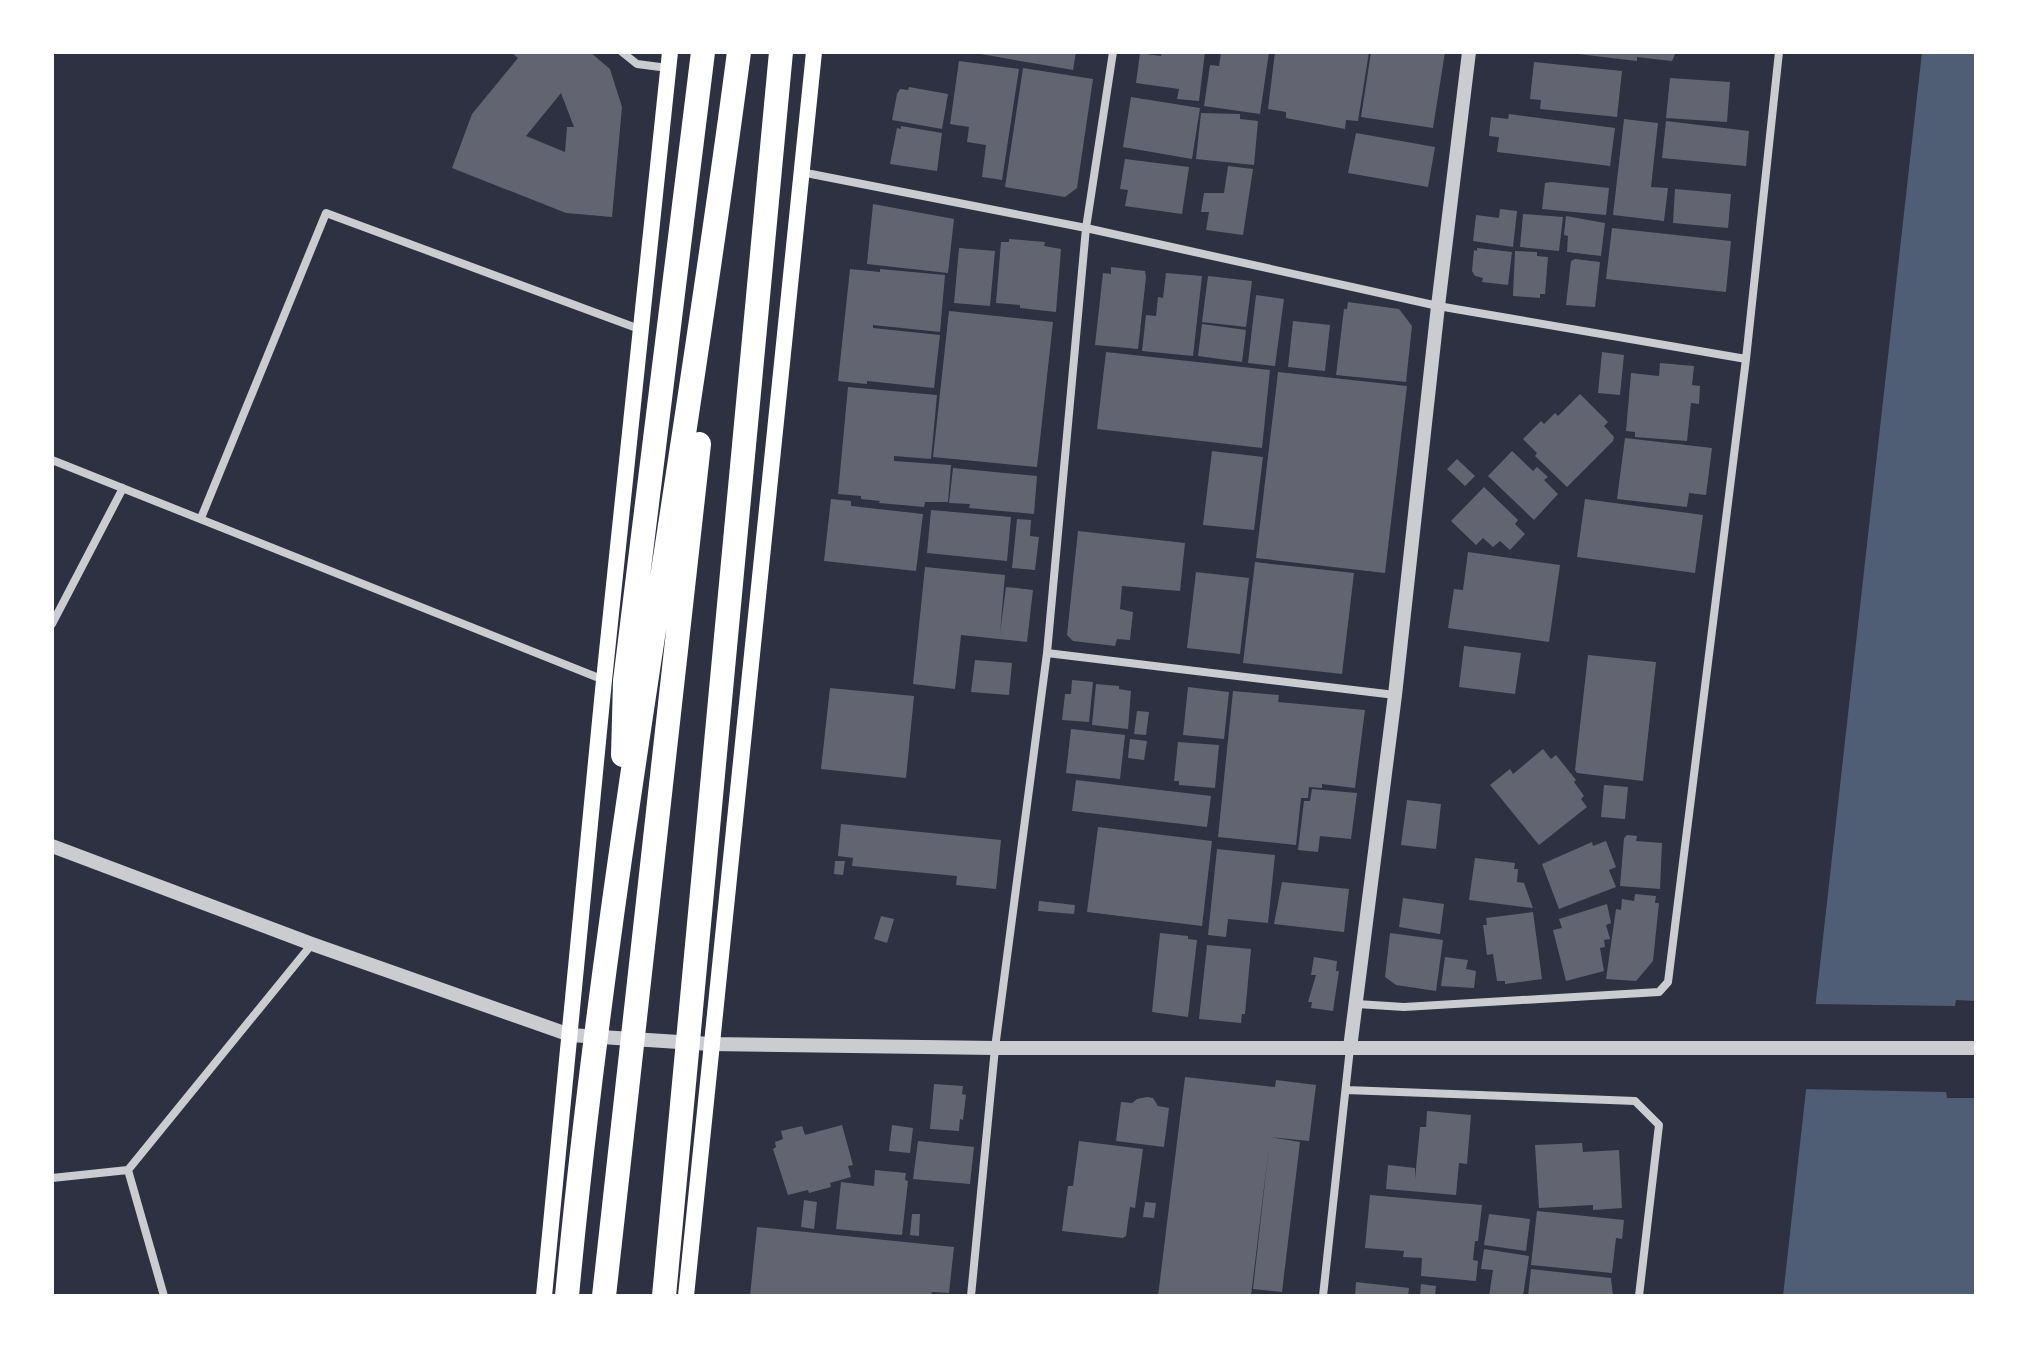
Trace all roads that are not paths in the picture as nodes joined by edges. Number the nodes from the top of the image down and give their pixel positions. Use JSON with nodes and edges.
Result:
{"nodes":[{"id":1,"x":622,"y":52,"type":"edge"},
{"id":2,"x":703,"y":52,"type":"edge"},
{"id":3,"x":739,"y":52,"type":"edge"},
{"id":4,"x":781,"y":52,"type":"edge"},
{"id":5,"x":814,"y":52,"type":"edge"},
{"id":6,"x":1113,"y":52,"type":"edge"},
{"id":7,"x":1469,"y":52,"type":"edge"},
{"id":8,"x":1779,"y":52,"type":"edge"},
{"id":9,"x":669,"y":60,"type":"edge"},
{"id":10,"x":801,"y":172,"type":"junction"},
{"id":11,"x":1086,"y":228,"type":"junction"},
{"id":12,"x":713,"y":254,"type":"junction"},
{"id":13,"x":1438,"y":306,"type":"junction"},
{"id":14,"x":642,"y":330,"type":"junction"},
{"id":15,"x":1746,"y":359,"type":"junction"},
{"id":16,"x":52,"y":460,"type":"edge"},
{"id":17,"x":123,"y":488,"type":"junction"},
{"id":18,"x":201,"y":518,"type":"junction"},
{"id":19,"x":52,"y":624,"type":"edge"},
{"id":20,"x":1047,"y":653,"type":"junction"},
{"id":21,"x":604,"y":680,"type":"junction"},
{"id":22,"x":1395,"y":695,"type":"junction"},
{"id":23,"x":52,"y":846,"type":"edge"},
{"id":24,"x":621,"y":858,"type":"junction"},
{"id":25,"x":312,"y":944,"type":"junction"},
{"id":26,"x":1357,"y":1004,"type":"junction"},
{"id":27,"x":570,"y":1035,"type":"junction"},
{"id":28,"x":710,"y":1044,"type":"junction"},
{"id":29,"x":995,"y":1048,"type":"junction"},
{"id":30,"x":1350,"y":1048,"type":"junction"},
{"id":31,"x":1976,"y":1048,"type":"edge"},
{"id":32,"x":1346,"y":1090,"type":"junction"},
{"id":33,"x":128,"y":1170,"type":"junction"},
{"id":34,"x":52,"y":1178,"type":"edge"},
{"id":35,"x":164,"y":1296,"type":"edge"},
{"id":36,"x":544,"y":1296,"type":"edge"},
{"id":37,"x":567,"y":1296,"type":"edge"},
{"id":38,"x":604,"y":1296,"type":"edge"},
{"id":39,"x":664,"y":1296,"type":"edge"},
{"id":40,"x":686,"y":1296,"type":"edge"},
{"id":41,"x":971,"y":1296,"type":"edge"},
{"id":42,"x":1323,"y":1296,"type":"edge"},
{"id":43,"x":1639,"y":1296,"type":"edge"}],
"edges":[{"from":1,"to":9,"type":"street"},
{"from":2,"to":24,"type":"highway"},
{"from":3,"to":12,"type":"highway"},
{"from":4,"to":39,"type":"highway"},
{"from":5,"to":10,"type":"main road"},
{"from":6,"to":11,"type":"street"},
{"from":7,"to":13,"type":"street"},
{"from":8,"to":15,"type":"street"},
{"from":9,"to":14,"type":"main road"},
{"from":10,"to":11,"type":"street"},
{"from":10,"to":28,"type":"main road"},
{"from":11,"to":13,"type":"street"},
{"from":11,"to":20,"type":"street"},
{"from":12,"to":24,"type":"highway"},
{"from":12,"to":38,"type":"highway"},
{"from":13,"to":15,"type":"street"},
{"from":13,"to":22,"type":"street"},
{"from":14,"to":18,"type":"street"},
{"from":14,"to":21,"type":"main road"},
{"from":15,"to":26,"type":"street"},
{"from":16,"to":17,"type":"street"},
{"from":17,"to":18,"type":"street"},
{"from":17,"to":19,"type":"street"},
{"from":18,"to":21,"type":"street"},
{"from":20,"to":22,"type":"street"},
{"from":20,"to":29,"type":"street"},
{"from":21,"to":27,"type":"main road"},
{"from":22,"to":26,"type":"street"},
{"from":23,"to":25,"type":"street"},
{"from":24,"to":37,"type":"highway"},
{"from":25,"to":27,"type":"street"},
{"from":25,"to":33,"type":"street"},
{"from":26,"to":30,"type":"street"},
{"from":27,"to":28,"type":"street"},
{"from":27,"to":36,"type":"main road"},
{"from":28,"to":29,"type":"street"},
{"from":28,"to":40,"type":"main road"},
{"from":29,"to":30,"type":"street"},
{"from":29,"to":41,"type":"street"},
{"from":30,"to":31,"type":"street"},
{"from":30,"to":32,"type":"street"},
{"from":32,"to":42,"type":"street"},
{"from":32,"to":43,"type":"street"},
{"from":33,"to":34,"type":"street"},
{"from":33,"to":35,"type":"street"}]}
